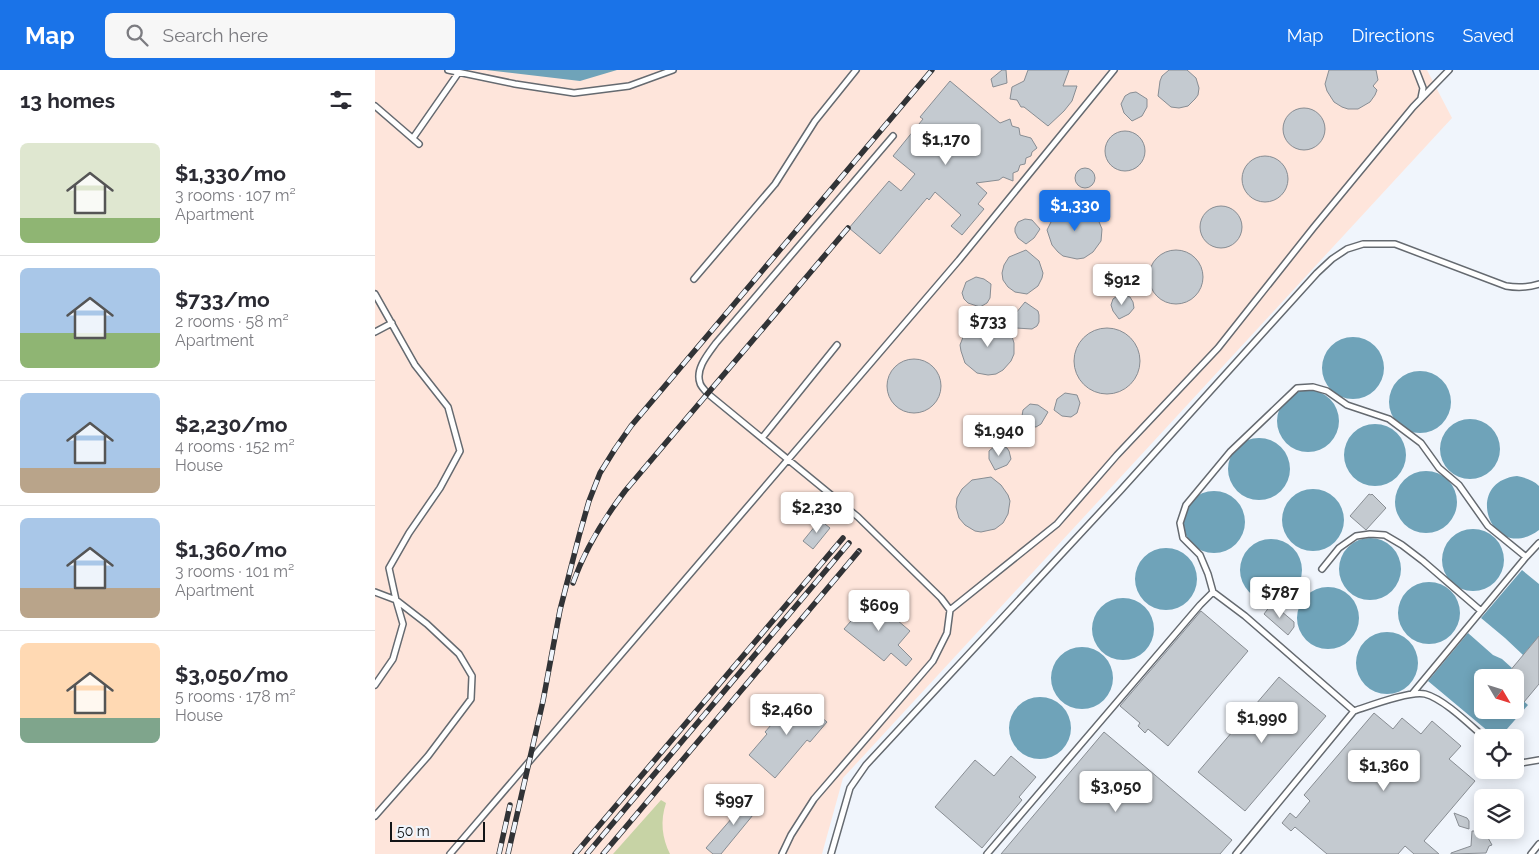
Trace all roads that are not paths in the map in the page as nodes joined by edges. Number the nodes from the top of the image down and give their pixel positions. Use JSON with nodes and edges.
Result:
{"nodes":[{"id":1,"x":448,"y":70,"type":"edge"},
{"id":2,"x":673,"y":70,"type":"edge"},
{"id":3,"x":856,"y":70,"type":"edge"},
{"id":4,"x":1114,"y":70,"type":"edge"},
{"id":5,"x":1416,"y":70,"type":"edge"},
{"id":6,"x":1449,"y":70,"type":"edge"},
{"id":7,"x":459,"y":72,"type":"junction"},
{"id":8,"x":1420,"y":99,"type":"junction"},
{"id":9,"x":375,"y":106,"type":"edge"},
{"id":10,"x":893,"y":136,"type":"dead end"},
{"id":11,"x":413,"y":138,"type":"junction"},
{"id":12,"x":419,"y":144,"type":"dead end"},
{"id":13,"x":695,"y":278,"type":"dead end"},
{"id":14,"x":1539,"y":284,"type":"edge"},
{"id":15,"x":375,"y":294,"type":"edge"},
{"id":16,"x":392,"y":323,"type":"junction"},
{"id":17,"x":375,"y":332,"type":"edge"},
{"id":18,"x":837,"y":345,"type":"dead end"},
{"id":19,"x":762,"y":438,"type":"junction"},
{"id":20,"x":789,"y":460,"type":"junction"},
{"id":21,"x":1539,"y":543,"type":"edge"},
{"id":22,"x":1527,"y":557,"type":"junction"},
{"id":23,"x":1322,"y":569,"type":"dead end"},
{"id":24,"x":375,"y":592,"type":"edge"},
{"id":25,"x":1213,"y":592,"type":"junction"},
{"id":26,"x":396,"y":600,"type":"junction"},
{"id":27,"x":950,"y":610,"type":"junction"},
{"id":28,"x":1481,"y":611,"type":"junction"},
{"id":29,"x":375,"y":685,"type":"edge"},
{"id":30,"x":1413,"y":694,"type":"junction"},
{"id":31,"x":1354,"y":711,"type":"junction"},
{"id":32,"x":1474,"y":729,"type":"edge"},
{"id":33,"x":1539,"y":760,"type":"edge"},
{"id":34,"x":1524,"y":762,"type":"edge"},
{"id":35,"x":375,"y":816,"type":"edge"},
{"id":36,"x":1539,"y":844,"type":"edge"},
{"id":37,"x":450,"y":854,"type":"edge"},
{"id":38,"x":782,"y":854,"type":"edge"},
{"id":39,"x":831,"y":854,"type":"edge"},
{"id":40,"x":987,"y":854,"type":"edge"},
{"id":41,"x":1236,"y":854,"type":"edge"},
{"id":42,"x":1531,"y":854,"type":"edge"}],
"edges":[{"from":1,"to":7,"type":"lane"},
{"from":2,"to":7,"type":"lane"},
{"from":3,"to":13,"type":"lane"},
{"from":4,"to":20,"type":"lane"},
{"from":5,"to":8,"type":"lane"},
{"from":6,"to":8,"type":"lane"},
{"from":7,"to":11,"type":"lane"},
{"from":8,"to":27,"type":"lane"},
{"from":9,"to":11,"type":"lane"},
{"from":10,"to":19,"type":"lane"},
{"from":11,"to":12,"type":"lane"},
{"from":14,"to":39,"type":"lane"},
{"from":15,"to":16,"type":"lane"},
{"from":16,"to":17,"type":"lane"},
{"from":16,"to":26,"type":"lane"},
{"from":18,"to":19,"type":"lane"},
{"from":19,"to":20,"type":"lane"},
{"from":20,"to":27,"type":"lane"},
{"from":20,"to":37,"type":"lane"},
{"from":21,"to":22,"type":"lane"},
{"from":22,"to":25,"type":"lane"},
{"from":22,"to":28,"type":"lane"},
{"from":23,"to":28,"type":"lane"},
{"from":24,"to":26,"type":"lane"},
{"from":25,"to":31,"type":"lane"},
{"from":25,"to":40,"type":"lane"},
{"from":26,"to":29,"type":"lane"},
{"from":26,"to":35,"type":"lane"},
{"from":27,"to":38,"type":"lane"},
{"from":28,"to":30,"type":"lane"},
{"from":30,"to":31,"type":"lane"},
{"from":30,"to":32,"type":"lane"},
{"from":31,"to":41,"type":"lane"},
{"from":33,"to":34,"type":"lane"},
{"from":36,"to":42,"type":"lane"}]}
